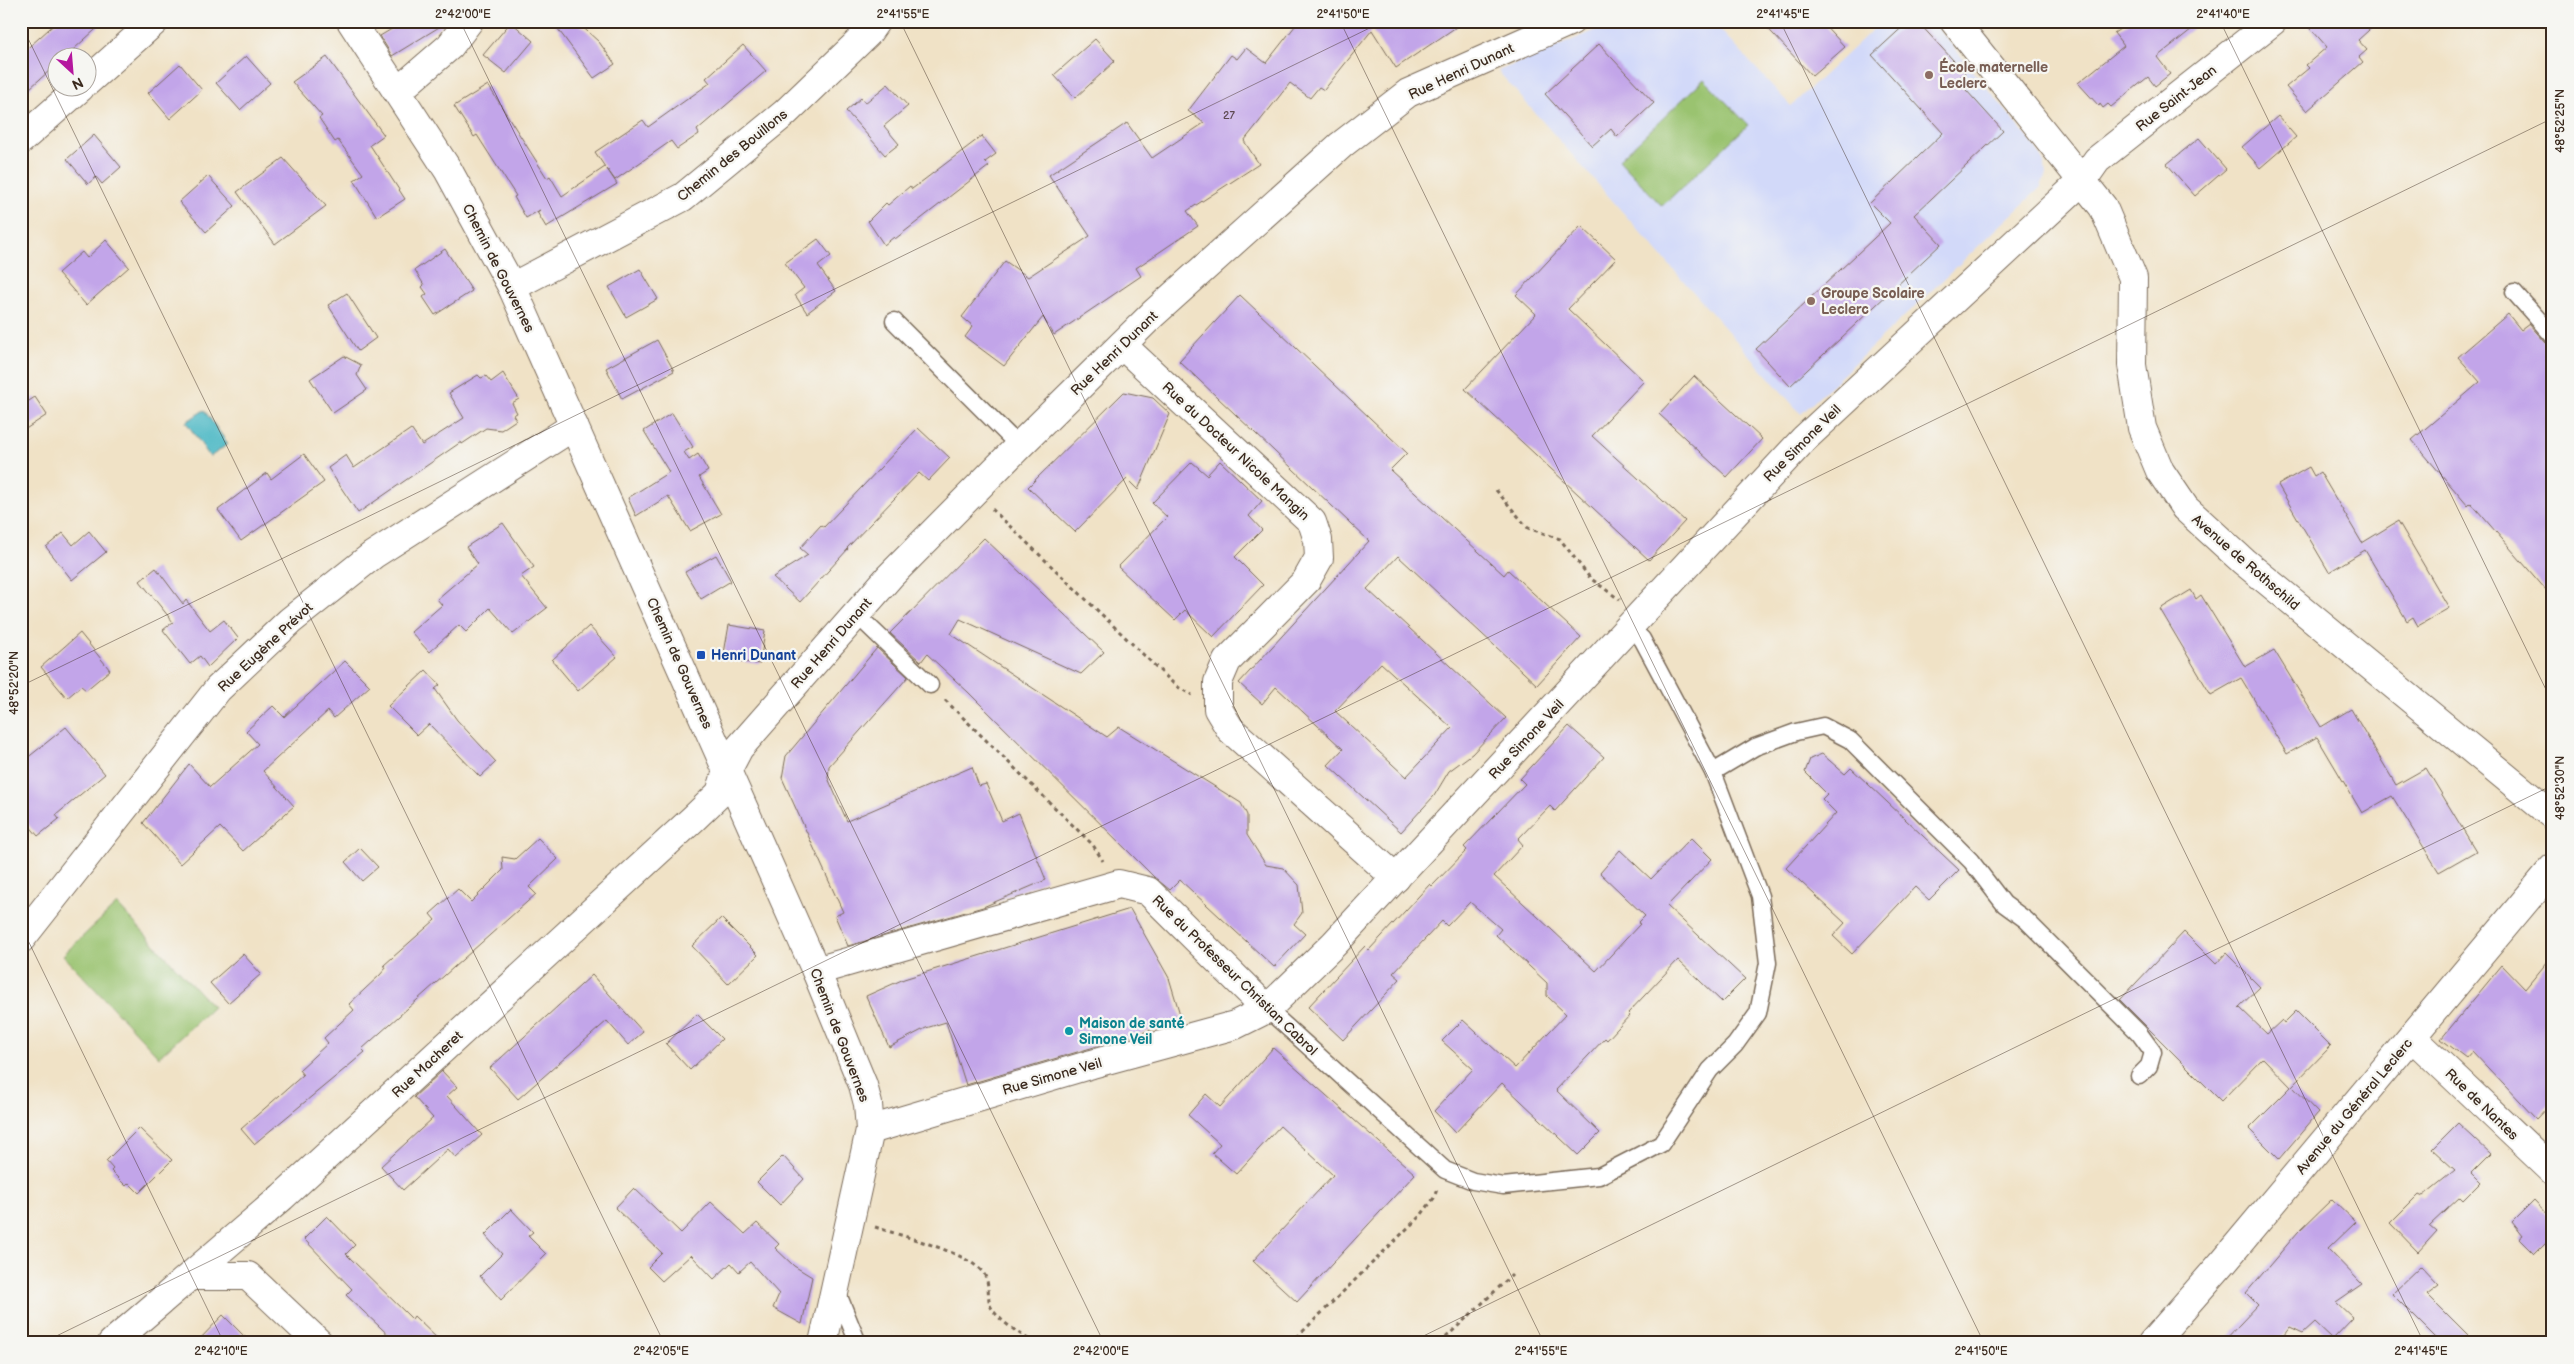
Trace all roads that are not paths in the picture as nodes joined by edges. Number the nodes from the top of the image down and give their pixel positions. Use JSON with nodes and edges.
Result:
{"nodes":[{"id":1,"x":155,"y":21,"type":"edge"},
{"id":2,"x":351,"y":21,"type":"edge"},
{"id":3,"x":469,"y":21,"type":"edge"},
{"id":4,"x":876,"y":21,"type":"edge"},
{"id":5,"x":1571,"y":21,"type":"edge"},
{"id":6,"x":1954,"y":21,"type":"edge"},
{"id":7,"x":2273,"y":21,"type":"edge"},
{"id":8,"x":98,"y":72,"type":"edge"},
{"id":9,"x":398,"y":92,"type":"junction"},
{"id":10,"x":69,"y":98,"type":"edge"},
{"id":11,"x":21,"y":140,"type":"edge"},
{"id":12,"x":2083,"y":180,"type":"junction"},
{"id":13,"x":512,"y":287,"type":"junction"},
{"id":14,"x":2514,"y":292,"type":"dead end"},
{"id":15,"x":894,"y":321,"type":"dead end"},
{"id":16,"x":2553,"y":336,"type":"edge"},
{"id":17,"x":1122,"y":345,"type":"junction"},
{"id":18,"x":574,"y":426,"type":"junction"},
{"id":19,"x":1019,"y":446,"type":"junction"},
{"id":20,"x":856,"y":614,"type":"junction"},
{"id":21,"x":1635,"y":621,"type":"junction"},
{"id":22,"x":930,"y":685,"type":"road end"},
{"id":23,"x":727,"y":771,"type":"junction"},
{"id":24,"x":1713,"y":772,"type":"junction"},
{"id":25,"x":2553,"y":816,"type":"edge"},
{"id":26,"x":2553,"y":868,"type":"edge"},
{"id":27,"x":1396,"y":878,"type":"junction"},
{"id":28,"x":21,"y":939,"type":"edge"},
{"id":29,"x":816,"y":971,"type":"junction"},
{"id":30,"x":1267,"y":1009,"type":"junction"},
{"id":31,"x":2412,"y":1037,"type":"junction"},
{"id":32,"x":2139,"y":1076,"type":"dead end"},
{"id":33,"x":870,"y":1130,"type":"junction"},
{"id":34,"x":2553,"y":1171,"type":"edge"},
{"id":35,"x":245,"y":1230,"type":"junction"},
{"id":36,"x":192,"y":1276,"type":"junction"},
{"id":37,"x":248,"y":1276,"type":"junction"},
{"id":38,"x":835,"y":1288,"type":"junction"},
{"id":39,"x":112,"y":1343,"type":"edge"},
{"id":40,"x":319,"y":1343,"type":"edge"},
{"id":41,"x":823,"y":1343,"type":"edge"},
{"id":42,"x":858,"y":1343,"type":"edge"},
{"id":43,"x":2152,"y":1343,"type":"edge"}],
"edges":[{"from":1,"to":8,"type":"street"},
{"from":2,"to":9,"type":"street","name":"Chemin de Gouvernes"},
{"from":3,"to":9,"type":"street"},
{"from":4,"to":13,"type":"street","name":"Chemin des Bouillons"},
{"from":5,"to":17,"type":"street","name":"Rue Henri Dunant"},
{"from":6,"to":12,"type":"street","name":"Avenue de Rothschild"},
{"from":7,"to":12,"type":"street","name":"Rue Saint-Jean"},
{"from":9,"to":13,"type":"street","name":"Chemin de Gouvernes"},
{"from":10,"to":11,"type":"street"},
{"from":12,"to":21,"type":"street","name":"Rue Simone Veil"},
{"from":12,"to":25,"type":"street","name":"Avenue de Rothschild"},
{"from":13,"to":18,"type":"street","name":"Chemin de Gouvernes"},
{"from":14,"to":16,"type":"lane"},
{"from":15,"to":19,"type":"lane"},
{"from":17,"to":19,"type":"street","name":"Rue Henri Dunant"},
{"from":17,"to":27,"type":"street","name":"Rue du Docteur Nicole Mangin"},
{"from":18,"to":23,"type":"street","name":"Chemin de Gouvernes"},
{"from":18,"to":28,"type":"street","name":"Rue Eugène Prévot"},
{"from":19,"to":20,"type":"street","name":"Rue Henri Dunant"},
{"from":20,"to":22,"type":"lane"},
{"from":20,"to":23,"type":"street","name":"Rue Henri Dunant"},
{"from":21,"to":24,"type":"lane"},
{"from":21,"to":27,"type":"street","name":"Rue Simone Veil"},
{"from":23,"to":29,"type":"street","name":"Chemin de Gouvernes"},
{"from":23,"to":35,"type":"street","name":"Rue Macheret"},
{"from":24,"to":30,"type":"lane","name":"Rue du Professeur Christian Cabrol"},
{"from":24,"to":32,"type":"lane"},
{"from":26,"to":31,"type":"street","name":"Avenue du Général Leclerc"},
{"from":27,"to":30,"type":"street","name":"Rue Simone Veil"},
{"from":29,"to":30,"type":"street","name":"Rue du Professeur Christian Cabrol"},
{"from":29,"to":33,"type":"street","name":"Chemin de Gouvernes"},
{"from":30,"to":33,"type":"street","name":"Rue Simone Veil"},
{"from":31,"to":34,"type":"street","name":"Rue de Nantes"},
{"from":31,"to":43,"type":"street","name":"Avenue du Général Leclerc"},
{"from":33,"to":38,"type":"street","name":"Chemin de Gouvernes"},
{"from":35,"to":36,"type":"street","name":"Rue Macheret"},
{"from":35,"to":37,"type":"street"},
{"from":36,"to":37,"type":"street"},
{"from":36,"to":39,"type":"street","name":"Rue Macheret"},
{"from":37,"to":40,"type":"street"},
{"from":38,"to":41,"type":"street","name":"Chemin de Gouvernes"},
{"from":38,"to":42,"type":"lane"}]}
